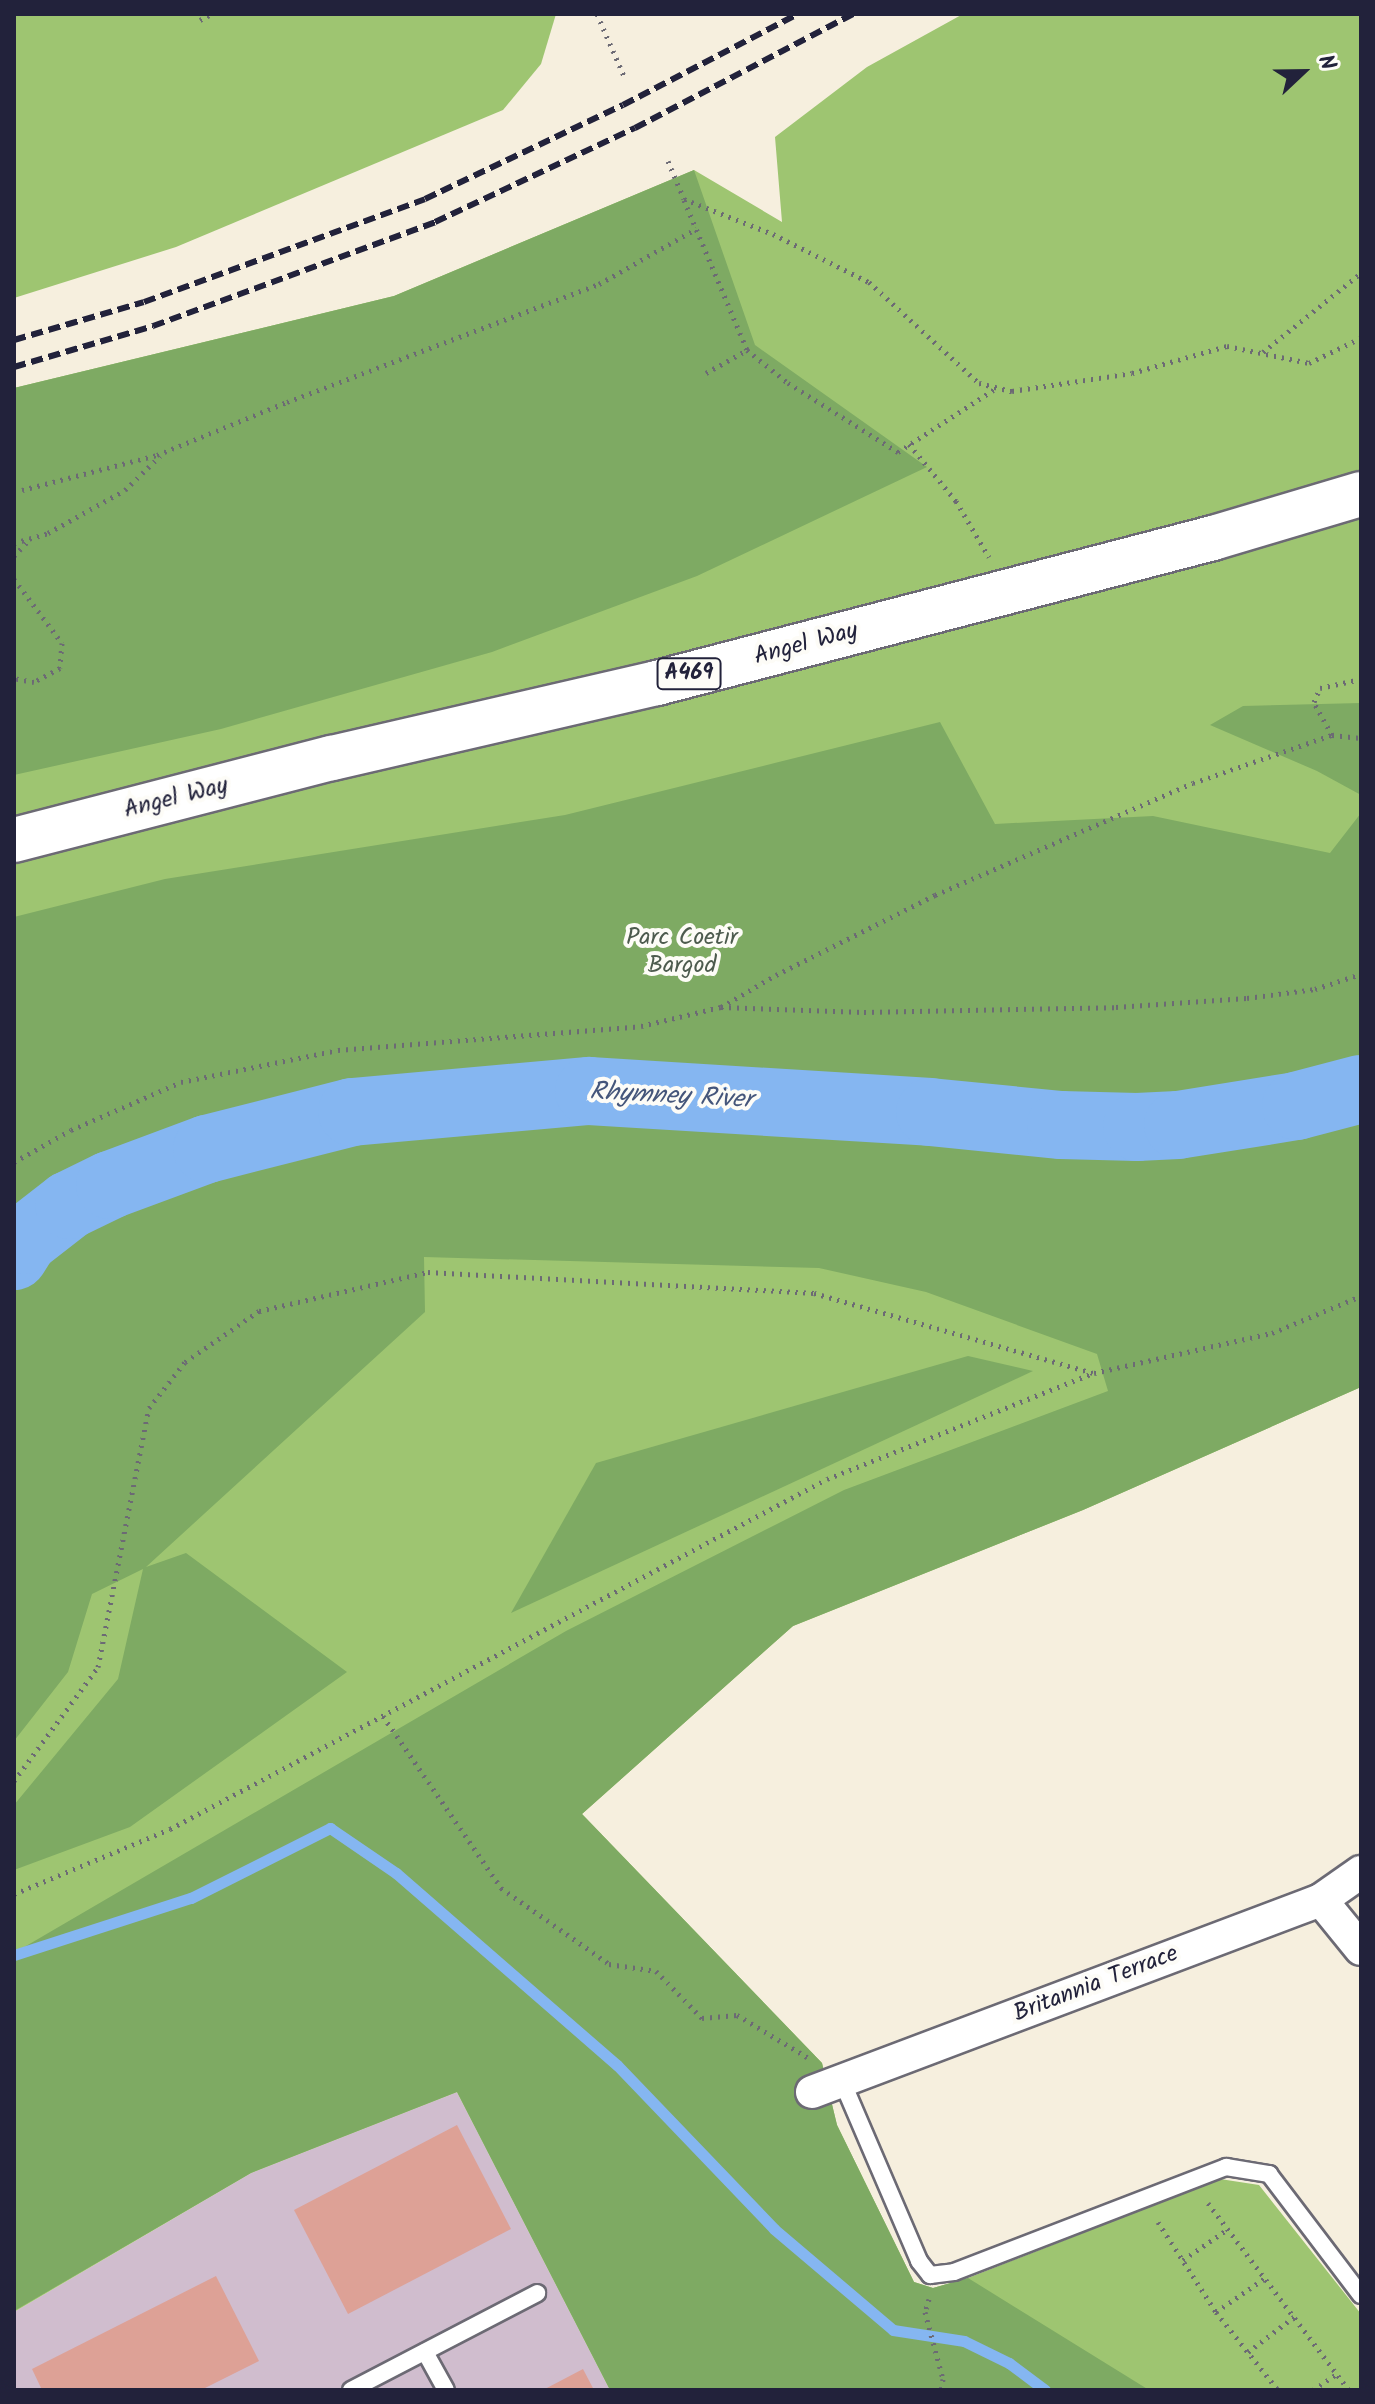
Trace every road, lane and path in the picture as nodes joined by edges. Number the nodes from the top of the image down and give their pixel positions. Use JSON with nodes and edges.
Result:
{"nodes":[{"id":1,"x":212,"y":14,"type":"edge"},
{"id":2,"x":597,"y":14,"type":"edge"},
{"id":3,"x":200,"y":20,"type":"dead end"},
{"id":4,"x":624,"y":76,"type":"dead end"},
{"id":5,"x":668,"y":161,"type":"dead end"},
{"id":6,"x":684,"y":199,"type":"junction"},
{"id":7,"x":696,"y":229,"type":"junction"},
{"id":8,"x":1361,"y":273,"type":"edge"},
{"id":9,"x":1361,"y":338,"type":"edge"},
{"id":10,"x":747,"y":350,"type":"junction"},
{"id":11,"x":1263,"y":353,"type":"junction"},
{"id":12,"x":706,"y":373,"type":"dead end"},
{"id":13,"x":997,"y":387,"type":"junction"},
{"id":14,"x":909,"y":444,"type":"junction"},
{"id":15,"x":164,"y":453,"type":"junction"},
{"id":16,"x":22,"y":490,"type":"dead end"},
{"id":17,"x":1361,"y":494,"type":"edge"},
{"id":18,"x":31,"y":538,"type":"junction"},
{"id":19,"x":14,"y":543,"type":"edge"},
{"id":20,"x":14,"y":556,"type":"edge"},
{"id":21,"x":14,"y":579,"type":"edge"},
{"id":22,"x":1004,"y":593,"type":"junction"},
{"id":23,"x":14,"y":678,"type":"edge"},
{"id":24,"x":1361,"y":679,"type":"edge"},
{"id":25,"x":1332,"y":735,"type":"junction"},
{"id":26,"x":1361,"y":738,"type":"edge"},
{"id":27,"x":14,"y":840,"type":"edge"},
{"id":28,"x":1361,"y":974,"type":"edge"},
{"id":29,"x":721,"y":1007,"type":"junction"},
{"id":30,"x":14,"y":1162,"type":"edge"},
{"id":31,"x":1361,"y":1296,"type":"edge"},
{"id":32,"x":1094,"y":1373,"type":"junction"},
{"id":33,"x":383,"y":1716,"type":"junction"},
{"id":34,"x":14,"y":1781,"type":"edge"},
{"id":35,"x":1361,"y":1872,"type":"edge"},
{"id":36,"x":14,"y":1894,"type":"edge"},
{"id":37,"x":1321,"y":1900,"type":"junction"},
{"id":38,"x":1361,"y":1949,"type":"edge"},
{"id":39,"x":812,"y":2060,"type":"dead end"},
{"id":40,"x":827,"y":2086,"type":"joint"},
{"id":41,"x":1193,"y":2179,"type":"junction"},
{"id":42,"x":1145,"y":2198,"type":"junction"},
{"id":43,"x":1228,"y":2229,"type":"junction"},
{"id":44,"x":1183,"y":2260,"type":"junction"},
{"id":45,"x":1265,"y":2278,"type":"junction"},
{"id":46,"x":537,"y":2293,"type":"dead end"},
{"id":47,"x":1361,"y":2295,"type":"edge"},
{"id":48,"x":925,"y":2312,"type":"dead end"},
{"id":49,"x":1216,"y":2312,"type":"junction"},
{"id":50,"x":1294,"y":2317,"type":"junction"},
{"id":51,"x":425,"y":2352,"type":"junction"},
{"id":52,"x":1248,"y":2352,"type":"junction"},
{"id":53,"x":1337,"y":2374,"type":"junction"},
{"id":54,"x":351,"y":2390,"type":"edge"},
{"id":55,"x":446,"y":2390,"type":"edge"},
{"id":56,"x":941,"y":2390,"type":"edge"},
{"id":57,"x":1278,"y":2390,"type":"edge"},
{"id":58,"x":1313,"y":2390,"type":"edge"},
{"id":59,"x":1349,"y":2390,"type":"edge"}],
"edges":[{"from":1,"to":3,"type":"path"},
{"from":2,"to":4,"type":"path"},
{"from":5,"to":6,"type":"path"},
{"from":6,"to":7,"type":"path"},
{"from":6,"to":13,"type":"path"},
{"from":7,"to":10,"type":"path"},
{"from":7,"to":15,"type":"path"},
{"from":8,"to":11,"type":"path"},
{"from":9,"to":11,"type":"path"},
{"from":10,"to":12,"type":"path"},
{"from":10,"to":14,"type":"path"},
{"from":11,"to":13,"type":"path"},
{"from":13,"to":14,"type":"path"},
{"from":14,"to":22,"type":"path"},
{"from":15,"to":16,"type":"path"},
{"from":15,"to":18,"type":"path"},
{"from":17,"to":22,"type":"main road","name":"Angel Way","number":"A469"},
{"from":18,"to":19,"type":"path"},
{"from":18,"to":20,"type":"path"},
{"from":21,"to":23,"type":"path"},
{"from":22,"to":27,"type":"main road","name":"Angel Way","number":"A469"},
{"from":24,"to":25,"type":"path"},
{"from":25,"to":26,"type":"path"},
{"from":25,"to":29,"type":"path"},
{"from":28,"to":29,"type":"path"},
{"from":29,"to":30,"type":"path"},
{"from":31,"to":32,"type":"path"},
{"from":32,"to":33,"type":"path"},
{"from":32,"to":34,"type":"path"},
{"from":33,"to":36,"type":"path"},
{"from":33,"to":39,"type":"path"},
{"from":35,"to":37,"type":"street","name":"Britannia Terrace"},
{"from":37,"to":38,"type":"street"},
{"from":37,"to":40,"type":"street","name":"Britannia Terrace"},
{"from":40,"to":42,"type":"lane"},
{"from":41,"to":42,"type":"lane"},
{"from":41,"to":43,"type":"path"},
{"from":41,"to":47,"type":"lane"},
{"from":42,"to":44,"type":"path"},
{"from":43,"to":44,"type":"path"},
{"from":43,"to":45,"type":"path"},
{"from":44,"to":49,"type":"path"},
{"from":45,"to":49,"type":"path"},
{"from":45,"to":50,"type":"path"},
{"from":46,"to":51,"type":"lane"},
{"from":48,"to":56,"type":"path"},
{"from":49,"to":52,"type":"path"},
{"from":50,"to":52,"type":"path"},
{"from":50,"to":53,"type":"path"},
{"from":51,"to":54,"type":"lane"},
{"from":51,"to":55,"type":"lane"},
{"from":52,"to":57,"type":"path"},
{"from":53,"to":58,"type":"path"},
{"from":53,"to":59,"type":"path"}]}
